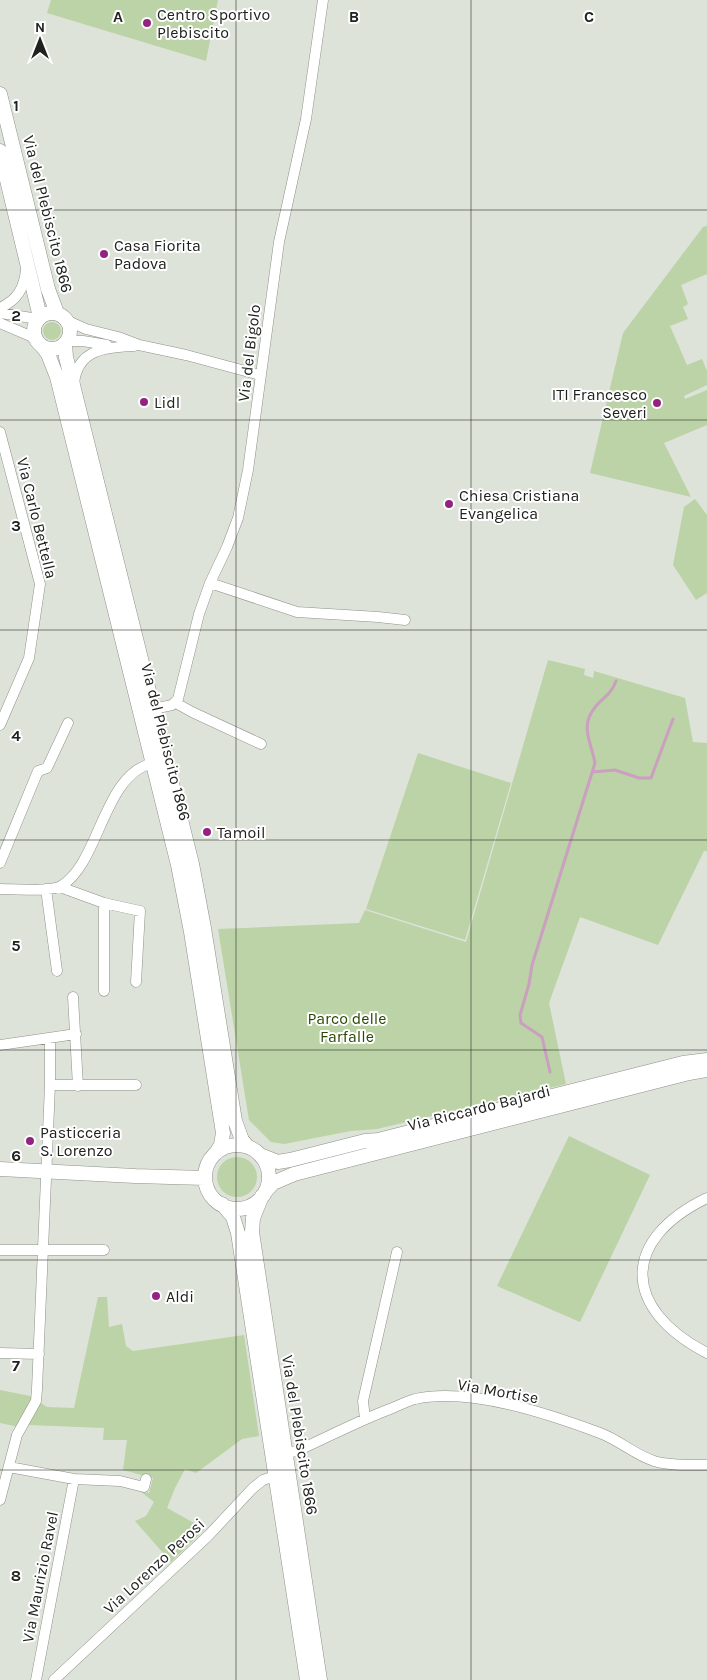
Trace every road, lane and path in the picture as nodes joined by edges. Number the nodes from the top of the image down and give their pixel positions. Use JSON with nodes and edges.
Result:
{"nodes":[{"id":1,"x":323,"y":0,"type":"edge"},
{"id":2,"x":0,"y":94,"type":"edge"},
{"id":3,"x":0,"y":151,"type":"edge"},
{"id":4,"x":28,"y":261,"type":"junction"},
{"id":5,"x":0,"y":308,"type":"edge"},
{"id":6,"x":0,"y":313,"type":"edge"},
{"id":7,"x":62,"y":317,"type":"junction"},
{"id":8,"x":39,"y":318,"type":"junction"},
{"id":9,"x":0,"y":323,"type":"edge"},
{"id":10,"x":38,"y":342,"type":"junction"},
{"id":11,"x":67,"y":342,"type":"junction"},
{"id":12,"x":139,"y":346,"type":"junction"},
{"id":13,"x":114,"y":347,"type":"junction"},
{"id":14,"x":260,"y":375,"type":"junction"},
{"id":15,"x":74,"y":390,"type":"junction"},
{"id":16,"x":0,"y":432,"type":"edge"},
{"id":17,"x":210,"y":583,"type":"junction"},
{"id":18,"x":405,"y":620,"type":"dead end"},
{"id":19,"x":176,"y":702,"type":"junction"},
{"id":20,"x":153,"y":709,"type":"junction"},
{"id":21,"x":68,"y":723,"type":"dead end"},
{"id":22,"x":0,"y":725,"type":"edge"},
{"id":23,"x":261,"y":744,"type":"dead end"},
{"id":24,"x":153,"y":763,"type":"junction"},
{"id":25,"x":0,"y":863,"type":"edge"},
{"id":26,"x":60,"y":887,"type":"junction"},
{"id":27,"x":0,"y":888,"type":"edge"},
{"id":28,"x":46,"y":889,"type":"junction"},
{"id":29,"x":104,"y":903,"type":"junction"},
{"id":30,"x":57,"y":971,"type":"dead end"},
{"id":31,"x":136,"y":982,"type":"dead end"},
{"id":32,"x":104,"y":991,"type":"dead end"},
{"id":33,"x":73,"y":997,"type":"dead end"},
{"id":34,"x":76,"y":1034,"type":"junction"},
{"id":35,"x":50,"y":1038,"type":"junction"},
{"id":36,"x":0,"y":1046,"type":"edge"},
{"id":37,"x":707,"y":1060,"type":"edge"},
{"id":38,"x":707,"y":1070,"type":"edge"},
{"id":39,"x":136,"y":1085,"type":"dead end"},
{"id":40,"x":50,"y":1086,"type":"junction"},
{"id":41,"x":78,"y":1086,"type":"junction"},
{"id":42,"x":248,"y":1147,"type":"junction"},
{"id":43,"x":216,"y":1153,"type":"junction"},
{"id":44,"x":260,"y":1155,"type":"junction"},
{"id":45,"x":0,"y":1168,"type":"edge"},
{"id":46,"x":46,"y":1171,"type":"junction"},
{"id":47,"x":205,"y":1178,"type":"junction"},
{"id":48,"x":263,"y":1194,"type":"junction"},
{"id":49,"x":707,"y":1198,"type":"edge"},
{"id":50,"x":222,"y":1204,"type":"junction"},
{"id":51,"x":0,"y":1250,"type":"edge"},
{"id":52,"x":42,"y":1250,"type":"junction"},
{"id":53,"x":104,"y":1250,"type":"dead end"},
{"id":54,"x":397,"y":1252,"type":"dead end"},
{"id":55,"x":707,"y":1352,"type":"edge"},
{"id":56,"x":0,"y":1353,"type":"edge"},
{"id":57,"x":39,"y":1354,"type":"junction"},
{"id":58,"x":365,"y":1419,"type":"junction"},
{"id":59,"x":285,"y":1453,"type":"junction"},
{"id":60,"x":707,"y":1465,"type":"edge"},
{"id":61,"x":9,"y":1467,"type":"junction"},
{"id":62,"x":275,"y":1476,"type":"junction"},
{"id":63,"x":74,"y":1479,"type":"junction"},
{"id":64,"x":146,"y":1479,"type":"dead end"},
{"id":65,"x":0,"y":1500,"type":"edge"},
{"id":66,"x":303,"y":1652,"type":"junction"},
{"id":67,"x":36,"y":1680,"type":"edge"},
{"id":68,"x":54,"y":1680,"type":"edge"},
{"id":69,"x":300,"y":1680,"type":"edge"},
{"id":70,"x":306,"y":1680,"type":"edge"},
{"id":71,"x":320,"y":1680,"type":"edge"}],
"edges":[{"from":1,"to":14,"type":"street","name":"Via del Bigolo"},
{"from":2,"to":7,"type":"main road","name":"Via del Plebiscito 1866"},
{"from":3,"to":4,"type":"main road","name":"Via del Plebiscito 1866"},
{"from":4,"to":5,"type":"street"},
{"from":4,"to":8,"type":"main road","name":"Via del Plebiscito 1866"},
{"from":6,"to":8,"type":"street"},
{"from":7,"to":8,"type":"main road"},
{"from":7,"to":11,"type":"main road"},
{"from":7,"to":12,"type":"street"},
{"from":8,"to":10,"type":"main road"},
{"from":9,"to":10,"type":"street"},
{"from":10,"to":11,"type":"main road"},
{"from":10,"to":24,"type":"main road","name":"Via del Plebiscito 1866"},
{"from":11,"to":13,"type":"street"},
{"from":11,"to":15,"type":"main road","name":"Via del Plebiscito 1866"},
{"from":12,"to":13,"type":"street"},
{"from":12,"to":14,"type":"street"},
{"from":13,"to":15,"type":"street"},
{"from":14,"to":17,"type":"street","name":"Via del Bigolo"},
{"from":15,"to":20,"type":"main road","name":"Via del Plebiscito 1866"},
{"from":16,"to":22,"type":"street","name":"Via Carlo Bettella"},
{"from":17,"to":18,"type":"street"},
{"from":17,"to":19,"type":"street","name":"Via del Bigolo"},
{"from":19,"to":20,"type":"street"},
{"from":19,"to":23,"type":"street"},
{"from":20,"to":42,"type":"main road","name":"Via del Plebiscito 1866"},
{"from":21,"to":25,"type":"street"},
{"from":24,"to":26,"type":"street"},
{"from":24,"to":43,"type":"main road","name":"Via del Plebiscito 1866"},
{"from":26,"to":28,"type":"street"},
{"from":26,"to":29,"type":"street"},
{"from":27,"to":28,"type":"street"},
{"from":28,"to":30,"type":"street"},
{"from":29,"to":31,"type":"street"},
{"from":29,"to":32,"type":"street"},
{"from":33,"to":34,"type":"street"},
{"from":34,"to":35,"type":"street"},
{"from":34,"to":41,"type":"street"},
{"from":35,"to":36,"type":"street"},
{"from":35,"to":40,"type":"street"},
{"from":37,"to":44,"type":"main road","name":"Via Riccardo Bajardi"},
{"from":38,"to":48,"type":"main road","name":"Via Riccardo Bajardi"},
{"from":39,"to":41,"type":"street"},
{"from":40,"to":41,"type":"street"},
{"from":40,"to":46,"type":"street"},
{"from":42,"to":43,"type":"main road"},
{"from":42,"to":44,"type":"main road"},
{"from":43,"to":47,"type":"main road"},
{"from":44,"to":48,"type":"main road"},
{"from":45,"to":46,"type":"main road"},
{"from":46,"to":47,"type":"main road"},
{"from":46,"to":52,"type":"street"},
{"from":47,"to":50,"type":"main road"},
{"from":48,"to":50,"type":"main road"},
{"from":48,"to":59,"type":"main road","name":"Via del Plebiscito 1866"},
{"from":49,"to":55,"type":"street"},
{"from":50,"to":62,"type":"main road","name":"Via del Plebiscito 1866"},
{"from":51,"to":52,"type":"street"},
{"from":52,"to":53,"type":"street"},
{"from":52,"to":57,"type":"street"},
{"from":54,"to":58,"type":"street"},
{"from":56,"to":57,"type":"street"},
{"from":57,"to":61,"type":"street"},
{"from":58,"to":59,"type":"street","name":"Via Mortise"},
{"from":58,"to":60,"type":"street","name":"Via Mortise"},
{"from":59,"to":71,"type":"main road","name":"Via del Plebiscito 1866"},
{"from":61,"to":63,"type":"street"},
{"from":61,"to":65,"type":"street"},
{"from":62,"to":66,"type":"main road","name":"Via del Plebiscito 1866"},
{"from":62,"to":68,"type":"street","name":"Via Lorenzo Perosi"},
{"from":63,"to":64,"type":"street"},
{"from":63,"to":67,"type":"street","name":"Via Maurizio Ravel"},
{"from":66,"to":69,"type":"main road"},
{"from":66,"to":70,"type":"main road","name":"Via del Plebiscito 1866"}]}
